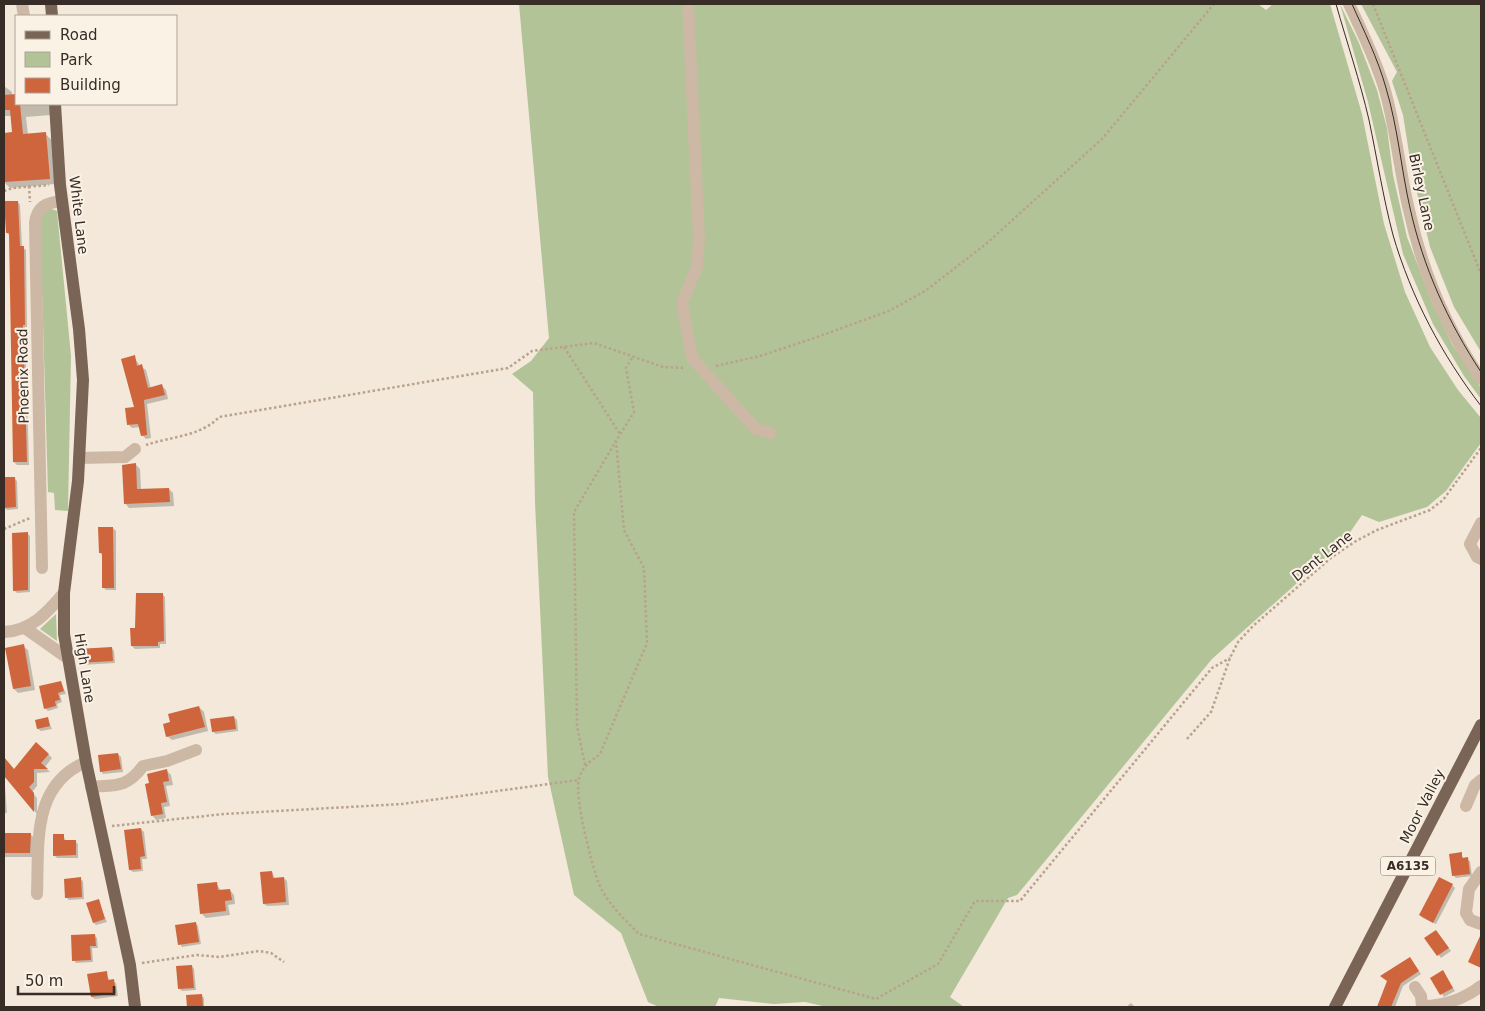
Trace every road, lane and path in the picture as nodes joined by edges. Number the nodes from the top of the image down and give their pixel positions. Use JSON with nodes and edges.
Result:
{"nodes":[{"id":1,"x":688,"y":4,"type":"edge"},
{"id":2,"x":1214,"y":4,"type":"edge"},
{"id":3,"x":1349,"y":4,"type":"edge"},
{"id":4,"x":1373,"y":4,"type":"edge"},
{"id":5,"x":55,"y":105,"type":"edge"},
{"id":6,"x":60,"y":185,"type":"junction"},
{"id":7,"x":4,"y":191,"type":"edge"},
{"id":8,"x":62,"y":201,"type":"junction"},
{"id":9,"x":1481,"y":274,"type":"edge"},
{"id":10,"x":79,"y":329,"type":"joint"},
{"id":11,"x":564,"y":347,"type":"junction"},
{"id":12,"x":632,"y":358,"type":"junction"},
{"id":13,"x":702,"y":369,"type":"junction"},
{"id":14,"x":1481,"y":380,"type":"edge"},
{"id":15,"x":620,"y":434,"type":"junction"},
{"id":16,"x":770,"y":434,"type":"dead end"},
{"id":17,"x":616,"y":441,"type":"junction"},
{"id":18,"x":1481,"y":448,"type":"edge"},
{"id":19,"x":135,"y":450,"type":"joint"},
{"id":20,"x":79,"y":458,"type":"junction"},
{"id":21,"x":40,"y":514,"type":"junction"},
{"id":22,"x":1481,"y":523,"type":"edge"},
{"id":23,"x":4,"y":529,"type":"edge"},
{"id":24,"x":1481,"y":559,"type":"edge"},
{"id":25,"x":42,"y":568,"type":"dead end"},
{"id":26,"x":64,"y":593,"type":"junction"},
{"id":27,"x":25,"y":628,"type":"junction"},
{"id":28,"x":4,"y":632,"type":"edge"},
{"id":29,"x":66,"y":657,"type":"junction"},
{"id":30,"x":1230,"y":658,"type":"junction"},
{"id":31,"x":1481,"y":725,"type":"edge"},
{"id":32,"x":1187,"y":740,"type":"dead end"},
{"id":33,"x":196,"y":750,"type":"dead end"},
{"id":34,"x":86,"y":762,"type":"junction"},
{"id":35,"x":585,"y":764,"type":"junction"},
{"id":36,"x":578,"y":780,"type":"junction"},
{"id":37,"x":1481,"y":780,"type":"edge"},
{"id":38,"x":91,"y":787,"type":"junction"},
{"id":39,"x":1466,"y":806,"type":"dead end"},
{"id":40,"x":100,"y":827,"type":"junction"},
{"id":41,"x":1481,"y":872,"type":"edge"},
{"id":42,"x":37,"y":894,"type":"dead end"},
{"id":43,"x":1481,"y":924,"type":"edge"},
{"id":44,"x":284,"y":962,"type":"dead end"},
{"id":45,"x":130,"y":965,"type":"junction"},
{"id":46,"x":1481,"y":986,"type":"edge"},
{"id":47,"x":1416,"y":987,"type":"dead end"},
{"id":48,"x":135,"y":1007,"type":"edge"},
{"id":49,"x":1335,"y":1007,"type":"edge"},
{"id":50,"x":1422,"y":1007,"type":"edge"}],
"edges":[{"from":1,"to":13,"type":"street"},
{"from":2,"to":13,"type":"path"},
{"from":3,"to":14,"type":"street","name":"Birley Lane"},
{"from":4,"to":9,"type":"path"},
{"from":5,"to":6,"type":"main road","name":"White Lane"},
{"from":6,"to":7,"type":"path"},
{"from":6,"to":8,"type":"main road","name":"White Lane"},
{"from":8,"to":10,"type":"main road","name":"White Lane"},
{"from":8,"to":21,"type":"street","name":"Phoenix Road"},
{"from":10,"to":20,"type":"main road","name":"High Lane"},
{"from":11,"to":12,"type":"path"},
{"from":11,"to":15,"type":"path"},
{"from":11,"to":19,"type":"path"},
{"from":12,"to":13,"type":"path"},
{"from":12,"to":15,"type":"path"},
{"from":13,"to":16,"type":"street"},
{"from":15,"to":17,"type":"path"},
{"from":17,"to":35,"type":"path"},
{"from":17,"to":35,"type":"path"},
{"from":18,"to":30,"type":"path","name":"Dent Lane"},
{"from":19,"to":20,"type":"street"},
{"from":20,"to":26,"type":"main road","name":"High Lane"},
{"from":21,"to":23,"type":"path"},
{"from":21,"to":25,"type":"street","name":"Phoenix Road"},
{"from":22,"to":24,"type":"street"},
{"from":26,"to":27,"type":"street"},
{"from":26,"to":29,"type":"main road","name":"High Lane"},
{"from":27,"to":28,"type":"street"},
{"from":27,"to":29,"type":"street"},
{"from":29,"to":34,"type":"main road","name":"High Lane"},
{"from":30,"to":32,"type":"path"},
{"from":30,"to":36,"type":"path"},
{"from":31,"to":49,"type":"main road","name":"Moor Valley","number":"A6135"},
{"from":33,"to":38,"type":"street"},
{"from":34,"to":38,"type":"main road","name":"High Lane"},
{"from":34,"to":42,"type":"street"},
{"from":35,"to":36,"type":"path"},
{"from":36,"to":40,"type":"path"},
{"from":37,"to":39,"type":"street"},
{"from":38,"to":40,"type":"main road","name":"High Lane"},
{"from":40,"to":45,"type":"main road","name":"High Lane"},
{"from":41,"to":43,"type":"street"},
{"from":44,"to":45,"type":"path"},
{"from":45,"to":48,"type":"main road","name":"High Lane"},
{"from":46,"to":50,"type":"street"},
{"from":47,"to":50,"type":"street"}]}
